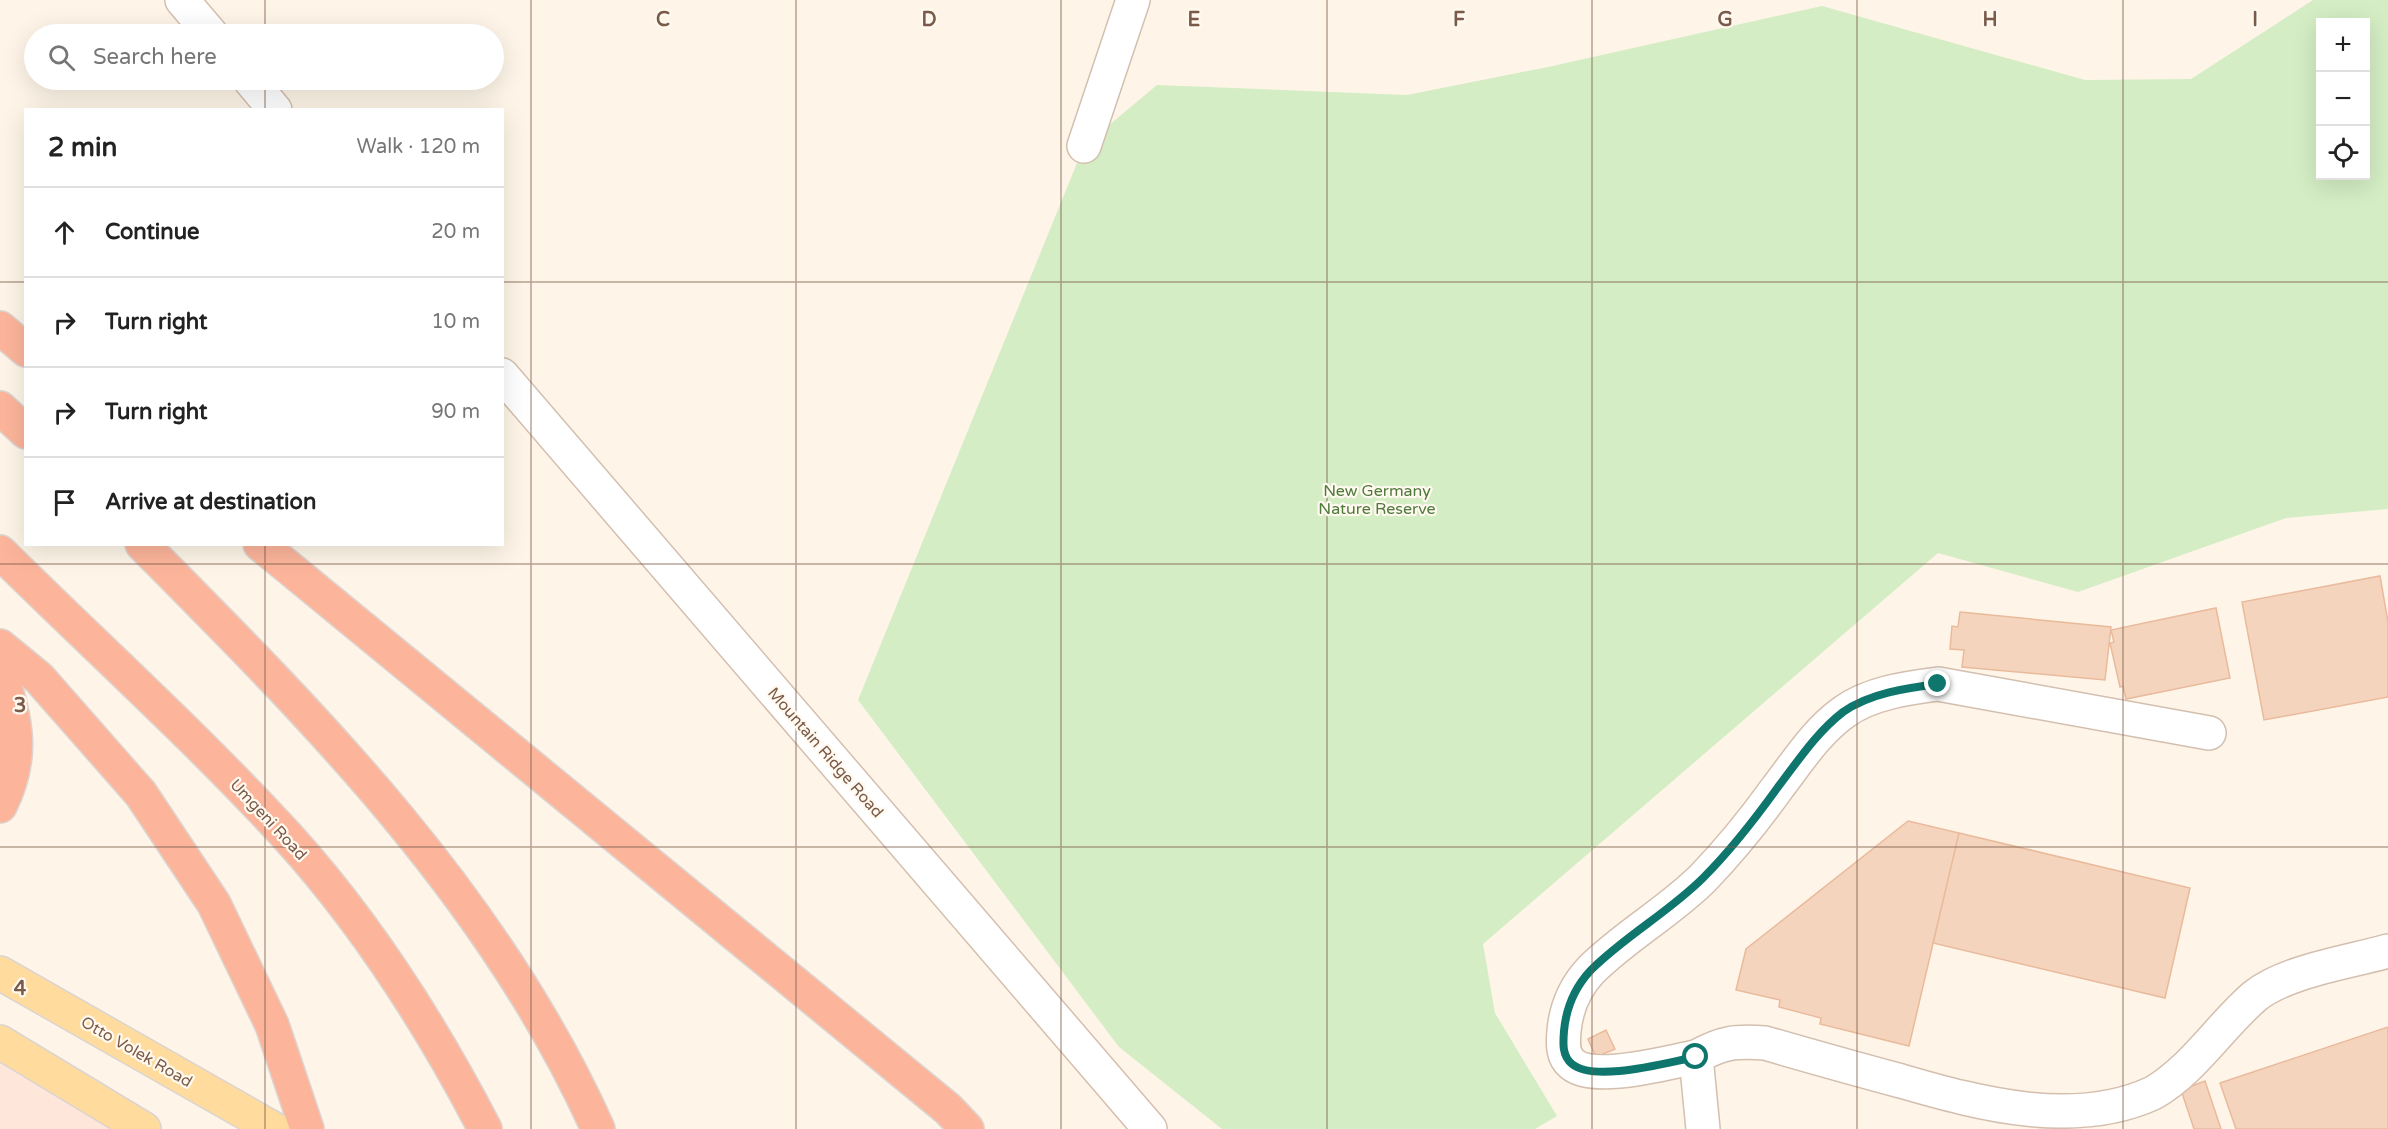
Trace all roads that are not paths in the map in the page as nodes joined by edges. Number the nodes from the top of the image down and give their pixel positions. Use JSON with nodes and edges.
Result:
{"nodes":[{"id":1,"x":182,"y":0,"type":"edge"},
{"id":2,"x":1133,"y":0,"type":"edge"},
{"id":3,"x":202,"y":24,"type":"edge"},
{"id":4,"x":258,"y":90,"type":"edge"},
{"id":5,"x":273,"y":108,"type":"edge"},
{"id":6,"x":1083,"y":146,"type":"dead end"},
{"id":7,"x":0,"y":328,"type":"edge"},
{"id":8,"x":24,"y":348,"type":"edge"},
{"id":9,"x":504,"y":377,"type":"edge"},
{"id":10,"x":0,"y":408,"type":"edge"},
{"id":11,"x":24,"y":430,"type":"edge"},
{"id":12,"x":144,"y":546,"type":"edge"},
{"id":13,"x":262,"y":546,"type":"edge"},
{"id":14,"x":0,"y":552,"type":"edge"},
{"id":15,"x":0,"y":645,"type":"edge"},
{"id":16,"x":0,"y":670,"type":"edge"},
{"id":17,"x":2209,"y":733,"type":"dead end"},
{"id":18,"x":0,"y":806,"type":"edge"},
{"id":19,"x":2388,"y":951,"type":"edge"},
{"id":20,"x":0,"y":973,"type":"edge"},
{"id":21,"x":0,"y":1041,"type":"edge"},
{"id":22,"x":1696,"y":1057,"type":"junction"},
{"id":23,"x":144,"y":1129,"type":"edge"},
{"id":24,"x":274,"y":1129,"type":"edge"},
{"id":25,"x":307,"y":1129,"type":"edge"},
{"id":26,"x":484,"y":1129,"type":"edge"},
{"id":27,"x":598,"y":1129,"type":"edge"},
{"id":28,"x":967,"y":1129,"type":"edge"},
{"id":29,"x":1150,"y":1129,"type":"edge"},
{"id":30,"x":1702,"y":1129,"type":"edge"}],
"edges":[{"from":1,"to":3,"type":"street"},
{"from":2,"to":6,"type":"street"},
{"from":4,"to":5,"type":"street"},
{"from":7,"to":8,"type":"highway"},
{"from":9,"to":29,"type":"street","name":"Mountain Ridge Road"},
{"from":10,"to":11,"type":"highway"},
{"from":12,"to":27,"type":"highway"},
{"from":13,"to":28,"type":"highway"},
{"from":14,"to":26,"type":"highway","name":"Umgeni Road"},
{"from":15,"to":25,"type":"highway"},
{"from":16,"to":18,"type":"highway"},
{"from":17,"to":22,"type":"street"},
{"from":19,"to":22,"type":"street"},
{"from":20,"to":24,"type":"main road","name":"Otto Volek Road"},
{"from":21,"to":23,"type":"main road"},
{"from":22,"to":30,"type":"street"}]}
